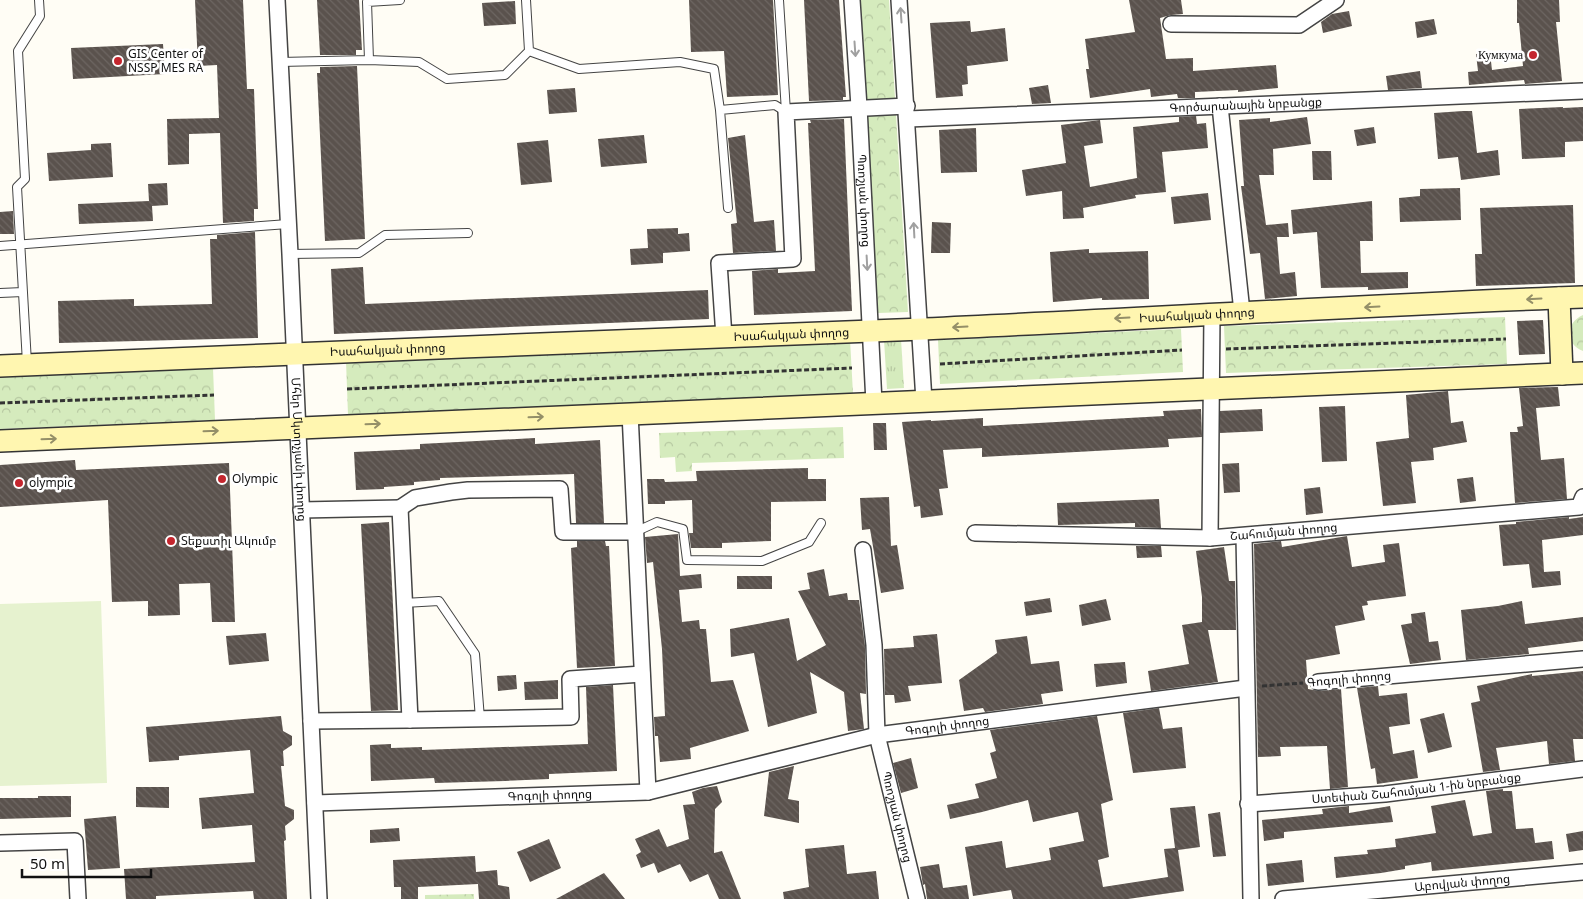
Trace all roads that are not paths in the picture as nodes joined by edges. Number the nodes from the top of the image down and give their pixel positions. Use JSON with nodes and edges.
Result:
{"nodes":[{"id":1,"x":39,"y":0,"type":"edge"},
{"id":2,"x":276,"y":0,"type":"edge"},
{"id":3,"x":400,"y":0,"type":"edge"},
{"id":4,"x":526,"y":0,"type":"edge"},
{"id":5,"x":779,"y":0,"type":"edge"},
{"id":6,"x":852,"y":0,"type":"edge"},
{"id":7,"x":900,"y":0,"type":"edge"},
{"id":8,"x":1336,"y":0,"type":"edge"},
{"id":9,"x":1171,"y":24,"type":"dead end"},
{"id":10,"x":529,"y":51,"type":"junction"},
{"id":11,"x":369,"y":60,"type":"junction"},
{"id":12,"x":280,"y":62,"type":"junction"},
{"id":13,"x":1583,"y":91,"type":"edge"},
{"id":14,"x":1220,"y":106,"type":"junction"},
{"id":15,"x":860,"y":107,"type":"junction"},
{"id":16,"x":720,"y":110,"type":"junction"},
{"id":17,"x":786,"y":112,"type":"junction"},
{"id":18,"x":907,"y":112,"type":"junction"},
{"id":19,"x":728,"y":208,"type":"dead end"},
{"id":20,"x":288,"y":224,"type":"junction"},
{"id":21,"x":468,"y":233,"type":"dead end"},
{"id":22,"x":20,"y":245,"type":"junction"},
{"id":23,"x":0,"y":246,"type":"edge"},
{"id":24,"x":290,"y":254,"type":"junction"},
{"id":25,"x":22,"y":292,"type":"junction"},
{"id":26,"x":0,"y":293,"type":"edge"},
{"id":27,"x":1583,"y":297,"type":"edge"},
{"id":28,"x":1559,"y":298,"type":"junction"},
{"id":29,"x":1242,"y":312,"type":"junction"},
{"id":30,"x":1212,"y":314,"type":"junction"},
{"id":31,"x":920,"y":329,"type":"junction"},
{"id":32,"x":870,"y":331,"type":"junction"},
{"id":33,"x":724,"y":337,"type":"junction"},
{"id":34,"x":294,"y":354,"type":"junction"},
{"id":35,"x":27,"y":365,"type":"junction"},
{"id":36,"x":0,"y":366,"type":"edge"},
{"id":37,"x":1583,"y":373,"type":"edge"},
{"id":38,"x":1562,"y":374,"type":"junction"},
{"id":39,"x":1211,"y":388,"type":"junction"},
{"id":40,"x":924,"y":401,"type":"junction"},
{"id":41,"x":874,"y":403,"type":"junction"},
{"id":42,"x":630,"y":413,"type":"junction"},
{"id":43,"x":297,"y":428,"type":"junction"},
{"id":44,"x":0,"y":441,"type":"edge"},
{"id":45,"x":1583,"y":496,"type":"edge"},
{"id":46,"x":400,"y":508,"type":"junction"},
{"id":47,"x":301,"y":510,"type":"junction"},
{"id":48,"x":821,"y":523,"type":"dead end"},
{"id":49,"x":635,"y":532,"type":"junction"},
{"id":50,"x":975,"y":532,"type":"dead end"},
{"id":51,"x":1244,"y":536,"type":"junction"},
{"id":52,"x":1210,"y":538,"type":"junction"},
{"id":53,"x":863,"y":550,"type":"dead end"},
{"id":54,"x":404,"y":603,"type":"junction"},
{"id":55,"x":1583,"y":659,"type":"edge"},
{"id":56,"x":642,"y":674,"type":"junction"},
{"id":57,"x":1318,"y":682,"type":"road end"},
{"id":58,"x":1246,"y":688,"type":"junction"},
{"id":59,"x":480,"y":719,"type":"junction"},
{"id":60,"x":410,"y":720,"type":"junction"},
{"id":61,"x":311,"y":721,"type":"junction"},
{"id":62,"x":877,"y":735,"type":"junction"},
{"id":63,"x":1583,"y":769,"type":"edge"},
{"id":64,"x":648,"y":792,"type":"junction"},
{"id":65,"x":315,"y":803,"type":"junction"},
{"id":66,"x":1248,"y":804,"type":"junction"},
{"id":67,"x":0,"y":843,"type":"edge"},
{"id":68,"x":1583,"y":872,"type":"edge"},
{"id":69,"x":1366,"y":895,"type":"edge"},
{"id":70,"x":78,"y":899,"type":"edge"},
{"id":71,"x":319,"y":899,"type":"edge"},
{"id":72,"x":917,"y":899,"type":"edge"},
{"id":73,"x":1251,"y":899,"type":"edge"},
{"id":74,"x":1283,"y":899,"type":"edge"}],
"edges":[{"from":1,"to":22,"type":"lane"},
{"from":2,"to":12,"type":"street","name":"Մհեր Մկտրչյանի փողոց"},
{"from":3,"to":11,"type":"lane"},
{"from":4,"to":10,"type":"lane"},
{"from":5,"to":17,"type":"lane"},
{"from":6,"to":15,"type":"street","name":"Պռոշյան փողոց","one_way":true},
{"from":18,"to":7,"type":"street","one_way":true},
{"from":8,"to":9,"type":"street"},
{"from":10,"to":11,"type":"lane"},
{"from":10,"to":16,"type":"lane"},
{"from":11,"to":12,"type":"lane"},
{"from":12,"to":20,"type":"street","name":"Մհեր Մկտրչյանի փողոց"},
{"from":13,"to":14,"type":"street","name":"Գործարանային նրբանցք"},
{"from":14,"to":18,"type":"street","name":"Գործարանային նրբանցք"},
{"from":14,"to":29,"type":"street"},
{"from":15,"to":17,"type":"street","name":"Գործարանային նրբանցք"},
{"from":15,"to":18,"type":"street","name":"Գործարանային նրբանցք"},
{"from":15,"to":32,"type":"street","name":"Պռոշյան փողոց","one_way":true},
{"from":16,"to":17,"type":"lane"},
{"from":16,"to":19,"type":"lane"},
{"from":17,"to":33,"type":"street"},
{"from":31,"to":18,"type":"street","one_way":true},
{"from":20,"to":22,"type":"lane"},
{"from":20,"to":24,"type":"street","name":"Մհեր Մկտրչյանի փողոց"},
{"from":21,"to":24,"type":"lane"},
{"from":22,"to":23,"type":"lane"},
{"from":22,"to":25,"type":"lane"},
{"from":24,"to":34,"type":"street","name":"Մհեր Մկտրչյանի փողոց"},
{"from":25,"to":26,"type":"lane"},
{"from":25,"to":35,"type":"lane"},
{"from":27,"to":28,"type":"street","name":"Իսահակյան փողոց"},
{"from":28,"to":29,"type":"street","name":"Իսահակյան փողոց","one_way":true},
{"from":28,"to":38,"type":"street"},
{"from":29,"to":30,"type":"street","name":"Իսահակյան փողոց"},
{"from":30,"to":31,"type":"street","name":"Իսահակյան փողոց","one_way":true},
{"from":30,"to":39,"type":"street"},
{"from":31,"to":32,"type":"street","name":"Իսահակյան փողոց"},
{"from":31,"to":40,"type":"street"},
{"from":32,"to":33,"type":"street","name":"Իսահակյան փողոց"},
{"from":32,"to":41,"type":"street","name":"Պռոշյան փողոց"},
{"from":33,"to":34,"type":"street","name":"Իսահակյան փողոց"},
{"from":34,"to":35,"type":"street","name":"Իսահակյան փողոց"},
{"from":34,"to":43,"type":"street","name":"Մհեր Մկտրչյանի փողոց"},
{"from":35,"to":36,"type":"street","name":"Իսահակյան փողոց"},
{"from":37,"to":38,"type":"street"},
{"from":38,"to":39,"type":"street"},
{"from":39,"to":40,"type":"street"},
{"from":39,"to":52,"type":"street"},
{"from":40,"to":41,"type":"street"},
{"from":41,"to":42,"type":"street"},
{"from":43,"to":42,"type":"street","one_way":true},
{"from":42,"to":49,"type":"street"},
{"from":44,"to":43,"type":"street","one_way":true},
{"from":43,"to":47,"type":"street","name":"Մհեր Մկտրչյանի փողոց"},
{"from":45,"to":51,"type":"street","name":"Շահումյան փողոց"},
{"from":46,"to":47,"type":"street"},
{"from":46,"to":49,"type":"street"},
{"from":46,"to":54,"type":"street"},
{"from":47,"to":61,"type":"street","name":"Մհեր Մկտրչյանի փողոց"},
{"from":48,"to":49,"type":"lane"},
{"from":49,"to":56,"type":"street"},
{"from":50,"to":52,"type":"street","name":"Շահումյան փողոց"},
{"from":51,"to":52,"type":"street","name":"Շահումյան փողոց"},
{"from":51,"to":58,"type":"street"},
{"from":53,"to":62,"type":"street","name":"Պռոշյան փողոց"},
{"from":54,"to":59,"type":"lane"},
{"from":54,"to":60,"type":"street"},
{"from":55,"to":57,"type":"street","name":"Գոգոլի փողոց"},
{"from":56,"to":59,"type":"street"},
{"from":56,"to":64,"type":"street"},
{"from":58,"to":62,"type":"street","name":"Գոգոլի փողոց"},
{"from":58,"to":66,"type":"street"},
{"from":59,"to":60,"type":"street"},
{"from":60,"to":61,"type":"street"},
{"from":61,"to":65,"type":"street","name":"Մհեր Մկտրչյանի փողոց"},
{"from":62,"to":64,"type":"street","name":"Գոգոլի փողոց"},
{"from":62,"to":72,"type":"street","name":"Պռոշյան փողոց"},
{"from":63,"to":66,"type":"street","name":"Ստեփան Շահումյան 1-ին նրբանցք"},
{"from":64,"to":65,"type":"street","name":"Գոգոլի փողոց"},
{"from":65,"to":71,"type":"street","name":"Մհեր Մկտրչյանի փողոց"},
{"from":66,"to":73,"type":"street"},
{"from":67,"to":70,"type":"street"},
{"from":68,"to":69,"type":"street","name":"Աբովյան փողոց"},
{"from":69,"to":74,"type":"street","name":"Աբովյան փողոց"}]}
